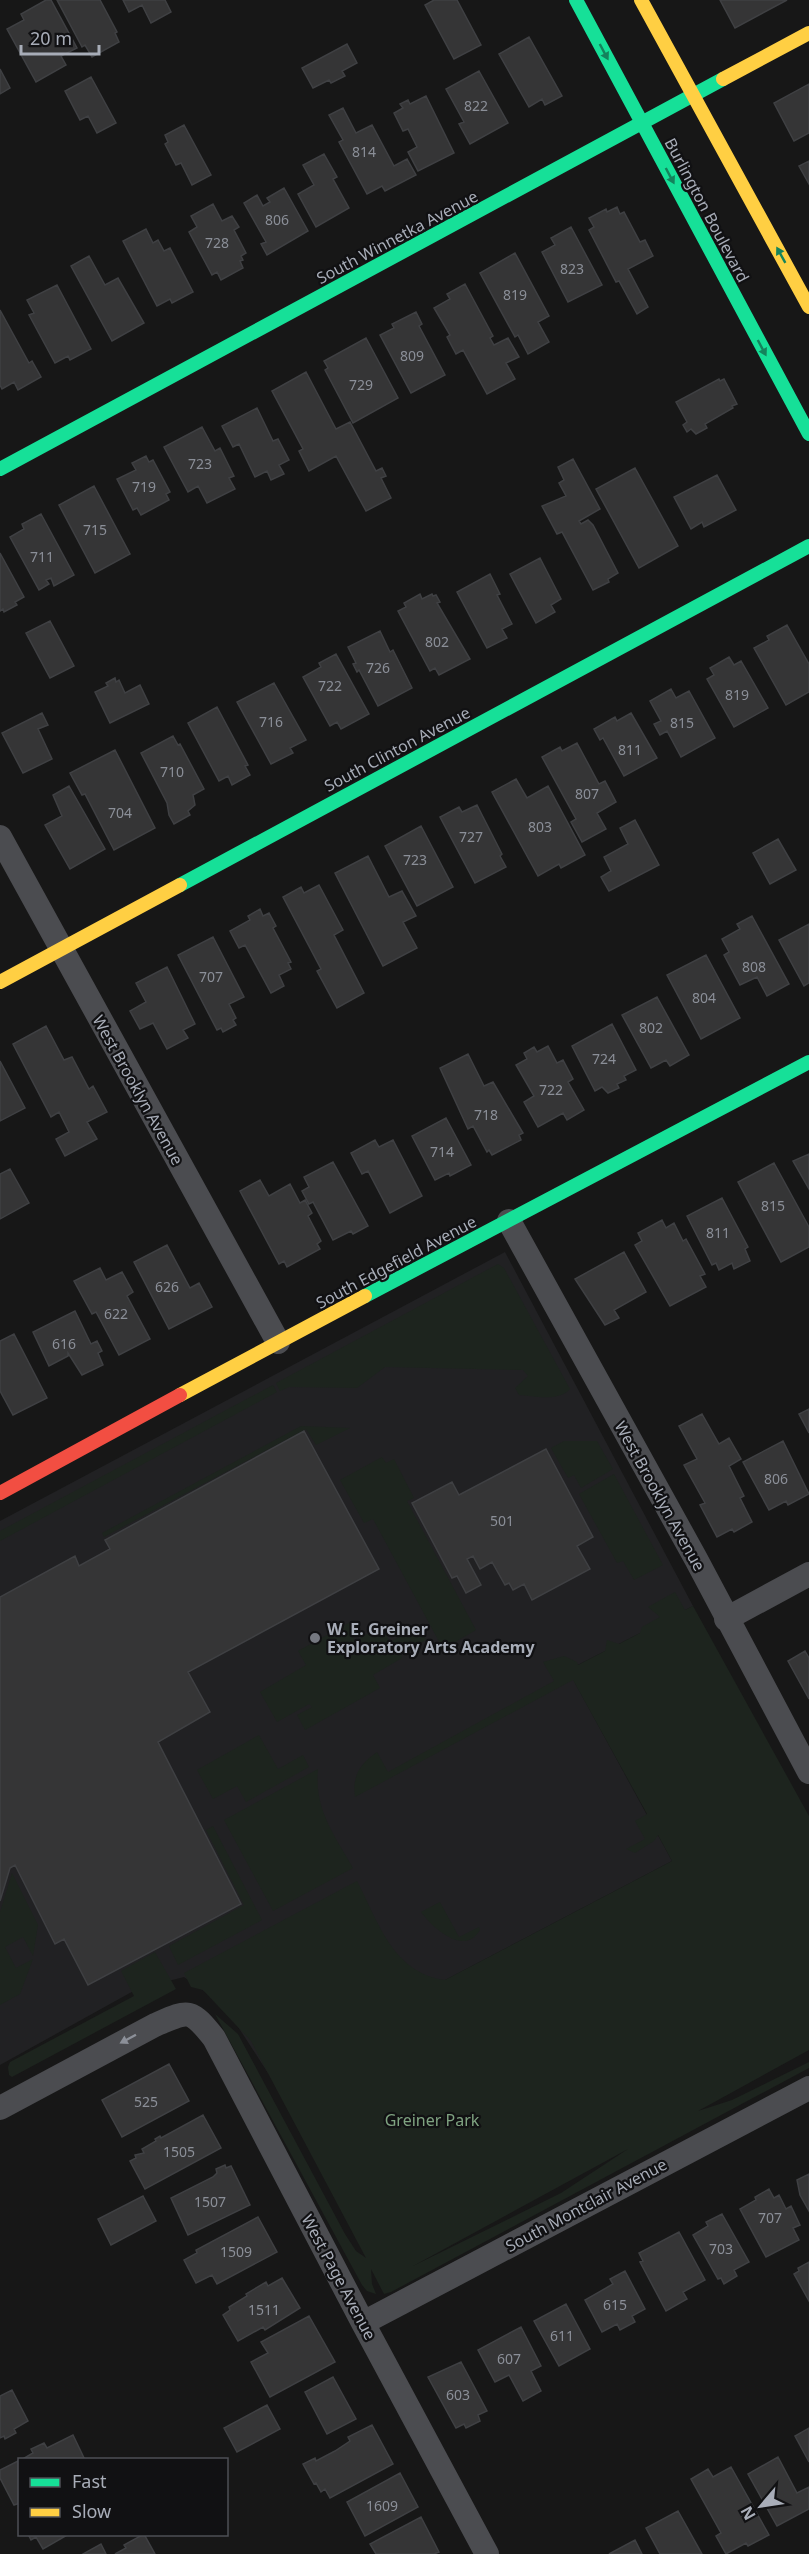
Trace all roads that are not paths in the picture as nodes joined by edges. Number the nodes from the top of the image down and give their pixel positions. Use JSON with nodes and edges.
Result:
{"nodes":[{"id":1,"x":576,"y":0,"type":"edge"},
{"id":2,"x":641,"y":0,"type":"edge"},
{"id":3,"x":809,"y":33,"type":"edge"},
{"id":4,"x":694,"y":96,"type":"junction"},
{"id":5,"x":643,"y":124,"type":"junction"},
{"id":6,"x":809,"y":307,"type":"edge"},
{"id":7,"x":809,"y":434,"type":"edge"},
{"id":8,"x":0,"y":469,"type":"edge"},
{"id":9,"x":809,"y":546,"type":"edge"},
{"id":10,"x":0,"y":837,"type":"edge"},
{"id":11,"x":62,"y":949,"type":"junction"},
{"id":12,"x":0,"y":982,"type":"edge"},
{"id":13,"x":809,"y":1062,"type":"edge"},
{"id":14,"x":509,"y":1221,"type":"junction"},
{"id":15,"x":278,"y":1342,"type":"junction"},
{"id":16,"x":0,"y":1493,"type":"edge"},
{"id":17,"x":809,"y":1574,"type":"edge"},
{"id":18,"x":726,"y":1619,"type":"junction"},
{"id":19,"x":809,"y":1772,"type":"edge"},
{"id":20,"x":809,"y":2088,"type":"edge"},
{"id":21,"x":0,"y":2108,"type":"edge"},
{"id":22,"x":363,"y":2323,"type":"junction"},
{"id":23,"x":487,"y":2554,"type":"edge"}],
"edges":[{"from":1,"to":5,"type":"street","name":"Burlington Boulevard","one_way":true},
{"from":2,"to":4,"type":"street"},
{"from":3,"to":4,"type":"street","name":"South Winnetka Avenue"},
{"from":4,"to":5,"type":"street","name":"South Winnetka Avenue"},
{"from":6,"to":4,"type":"street","one_way":true},
{"from":5,"to":7,"type":"street","name":"Burlington Boulevard","one_way":true},
{"from":5,"to":8,"type":"street","name":"South Winnetka Avenue"},
{"from":9,"to":11,"type":"street","name":"South Clinton Avenue"},
{"from":10,"to":11,"type":"street","name":"West Brooklyn Avenue"},
{"from":11,"to":12,"type":"street","name":"South Clinton Avenue"},
{"from":11,"to":15,"type":"street","name":"West Brooklyn Avenue"},
{"from":13,"to":14,"type":"street","name":"South Edgefield Avenue"},
{"from":14,"to":15,"type":"street","name":"South Edgefield Avenue"},
{"from":14,"to":18,"type":"street","name":"West Brooklyn Avenue"},
{"from":15,"to":16,"type":"street","name":"South Edgefield Avenue"},
{"from":17,"to":18,"type":"street"},
{"from":18,"to":19,"type":"street","name":"West Brooklyn Avenue"},
{"from":20,"to":22,"type":"street","name":"South Montclair Avenue"},
{"from":22,"to":21,"type":"street","name":"West Page Avenue","one_way":true},
{"from":22,"to":23,"type":"street","name":"West Page Avenue"}]}
